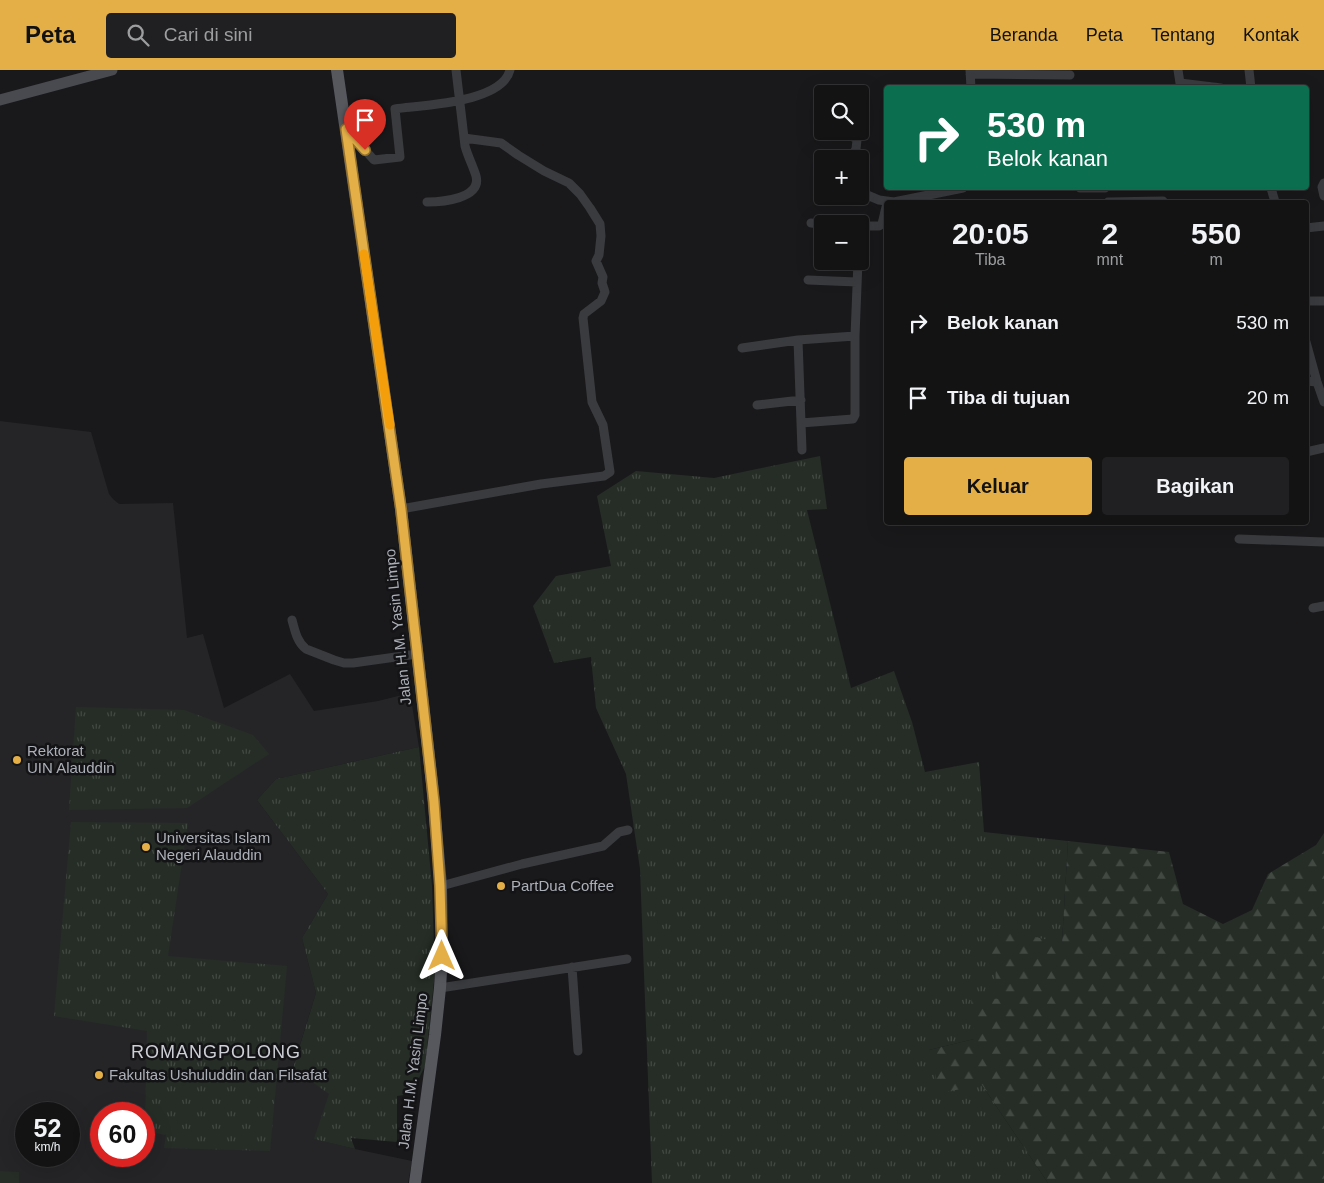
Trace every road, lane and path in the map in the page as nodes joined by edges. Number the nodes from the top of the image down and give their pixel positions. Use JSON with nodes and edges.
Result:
{"nodes":[{"id":1,"x":112,"y":70,"type":"edge"},
{"id":2,"x":337,"y":70,"type":"edge"},
{"id":3,"x":456,"y":70,"type":"edge"},
{"id":4,"x":510,"y":70,"type":"edge"},
{"id":5,"x":1178,"y":70,"type":"edge"},
{"id":6,"x":1249,"y":70,"type":"edge"},
{"id":7,"x":970,"y":72,"type":"edge"},
{"id":8,"x":1070,"y":75,"type":"dead end"},
{"id":9,"x":971,"y":85,"type":"edge"},
{"id":10,"x":1196,"y":85,"type":"edge"},
{"id":11,"x":1251,"y":85,"type":"edge"},
{"id":12,"x":0,"y":100,"type":"edge"},
{"id":13,"x":459,"y":101,"type":"junction"},
{"id":14,"x":346,"y":129,"type":"junction"},
{"id":15,"x":464,"y":138,"type":"junction"},
{"id":16,"x":1324,"y":183,"type":"edge"},
{"id":17,"x":953,"y":190,"type":"edge"},
{"id":18,"x":869,"y":196,"type":"edge"},
{"id":19,"x":1324,"y":196,"type":"edge"},
{"id":20,"x":906,"y":200,"type":"edge"},
{"id":21,"x":427,"y":202,"type":"dead end"},
{"id":22,"x":884,"y":203,"type":"edge"},
{"id":23,"x":884,"y":216,"type":"edge"},
{"id":24,"x":869,"y":226,"type":"edge"},
{"id":25,"x":1324,"y":226,"type":"edge"},
{"id":26,"x":1309,"y":228,"type":"edge"},
{"id":27,"x":858,"y":270,"type":"edge"},
{"id":28,"x":808,"y":280,"type":"dead end"},
{"id":29,"x":857,"y":282,"type":"junction"},
{"id":30,"x":1309,"y":301,"type":"edge"},
{"id":31,"x":1324,"y":301,"type":"edge"},
{"id":32,"x":855,"y":336,"type":"junction"},
{"id":33,"x":798,"y":340,"type":"junction"},
{"id":34,"x":742,"y":348,"type":"dead end"},
{"id":35,"x":1309,"y":354,"type":"edge"},
{"id":36,"x":1309,"y":381,"type":"edge"},
{"id":37,"x":1316,"y":382,"type":"junction"},
{"id":38,"x":801,"y":400,"type":"junction"},
{"id":39,"x":1324,"y":402,"type":"edge"},
{"id":40,"x":757,"y":405,"type":"dead end"},
{"id":41,"x":801,"y":422,"type":"junction"},
{"id":42,"x":1324,"y":448,"type":"edge"},
{"id":43,"x":802,"y":450,"type":"dead end"},
{"id":44,"x":1309,"y":451,"type":"edge"},
{"id":45,"x":401,"y":509,"type":"junction"},
{"id":46,"x":1240,"y":539,"type":"dead end"},
{"id":47,"x":1324,"y":542,"type":"edge"},
{"id":48,"x":1324,"y":606,"type":"edge"},
{"id":49,"x":1313,"y":608,"type":"dead end"},
{"id":50,"x":292,"y":620,"type":"dead end"},
{"id":51,"x":417,"y":654,"type":"junction"},
{"id":52,"x":628,"y":830,"type":"dead end"},
{"id":53,"x":440,"y":886,"type":"junction"},
{"id":54,"x":627,"y":959,"type":"dead end"},
{"id":55,"x":572,"y":967,"type":"junction"},
{"id":56,"x":440,"y":988,"type":"junction"},
{"id":57,"x":578,"y":1051,"type":"dead end"},
{"id":58,"x":415,"y":1183,"type":"edge"}],
"edges":[{"from":1,"to":12,"type":"street"},
{"from":2,"to":14,"type":"main road","name":"Jalan H.M. Yasin Limpo"},
{"from":3,"to":13,"type":"street"},
{"from":4,"to":13,"type":"street"},
{"from":5,"to":10,"type":"street"},
{"from":6,"to":11,"type":"street"},
{"from":7,"to":8,"type":"street"},
{"from":7,"to":9,"type":"street"},
{"from":13,"to":14,"type":"street"},
{"from":13,"to":15,"type":"street"},
{"from":14,"to":45,"type":"main road","name":"Jalan H.M. Yasin Limpo"},
{"from":15,"to":21,"type":"street"},
{"from":15,"to":45,"type":"street"},
{"from":16,"to":19,"type":"street"},
{"from":17,"to":20,"type":"street"},
{"from":18,"to":22,"type":"street"},
{"from":23,"to":24,"type":"street"},
{"from":25,"to":26,"type":"street"},
{"from":27,"to":29,"type":"street"},
{"from":28,"to":29,"type":"street"},
{"from":29,"to":32,"type":"street"},
{"from":30,"to":31,"type":"street"},
{"from":32,"to":33,"type":"street"},
{"from":32,"to":41,"type":"street"},
{"from":33,"to":34,"type":"street"},
{"from":33,"to":38,"type":"street"},
{"from":35,"to":37,"type":"street"},
{"from":36,"to":37,"type":"street"},
{"from":37,"to":39,"type":"street"},
{"from":38,"to":40,"type":"street"},
{"from":38,"to":41,"type":"street"},
{"from":41,"to":43,"type":"street"},
{"from":42,"to":44,"type":"street"},
{"from":45,"to":51,"type":"main road","name":"Jalan H.M. Yasin Limpo"},
{"from":46,"to":47,"type":"street"},
{"from":48,"to":49,"type":"street"},
{"from":50,"to":51,"type":"street"},
{"from":51,"to":53,"type":"main road","name":"Jalan H.M. Yasin Limpo"},
{"from":52,"to":53,"type":"street"},
{"from":53,"to":56,"type":"main road","name":"Jalan H.M. Yasin Limpo"},
{"from":54,"to":55,"type":"street"},
{"from":55,"to":56,"type":"street"},
{"from":55,"to":57,"type":"street"},
{"from":56,"to":58,"type":"main road","name":"Jalan H.M. Yasin Limpo"}]}
